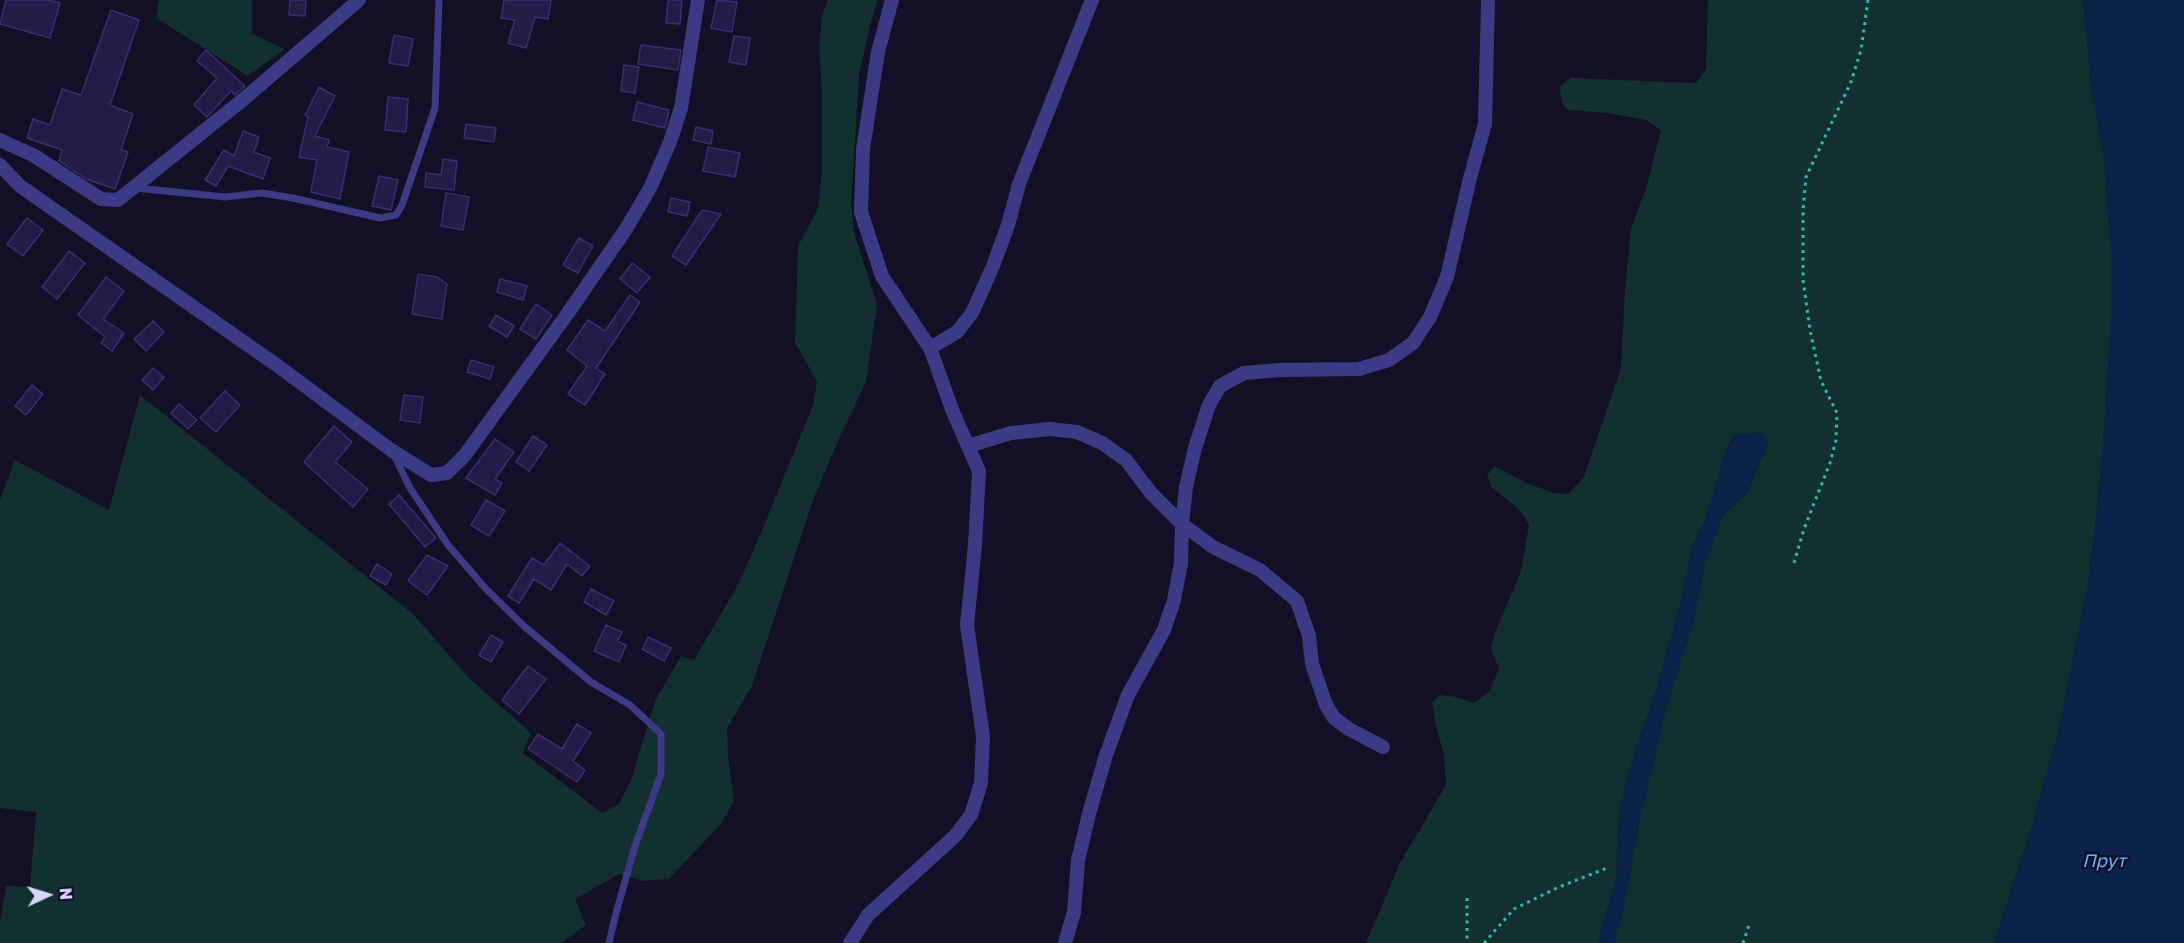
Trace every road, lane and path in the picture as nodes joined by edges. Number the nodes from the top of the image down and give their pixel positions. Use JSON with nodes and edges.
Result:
{"nodes":[{"id":1,"x":359,"y":0,"type":"edge"},
{"id":2,"x":439,"y":0,"type":"edge"},
{"id":3,"x":698,"y":0,"type":"edge"},
{"id":4,"x":892,"y":0,"type":"edge"},
{"id":5,"x":1092,"y":0,"type":"edge"},
{"id":6,"x":1488,"y":0,"type":"edge"},
{"id":7,"x":1868,"y":0,"type":"edge"},
{"id":8,"x":0,"y":140,"type":"edge"},
{"id":9,"x":0,"y":165,"type":"edge"},
{"id":10,"x":135,"y":188,"type":"junction"},
{"id":11,"x":930,"y":348,"type":"junction"},
{"id":12,"x":968,"y":446,"type":"junction"},
{"id":13,"x":391,"y":450,"type":"junction"},
{"id":14,"x":1182,"y":524,"type":"junction"},
{"id":15,"x":1794,"y":563,"type":"dead end"},
{"id":16,"x":1383,"y":747,"type":"dead end"},
{"id":17,"x":1607,"y":868,"type":"dead end"},
{"id":18,"x":1467,"y":898,"type":"dead end"},
{"id":19,"x":1749,"y":925,"type":"dead end"},
{"id":20,"x":609,"y":943,"type":"edge"},
{"id":21,"x":850,"y":943,"type":"edge"},
{"id":22,"x":1065,"y":943,"type":"edge"},
{"id":23,"x":1467,"y":943,"type":"edge"},
{"id":24,"x":1484,"y":943,"type":"edge"},
{"id":25,"x":1743,"y":943,"type":"edge"}],
"edges":[{"from":1,"to":10,"type":"street"},
{"from":2,"to":10,"type":"lane"},
{"from":3,"to":13,"type":"street"},
{"from":4,"to":11,"type":"street"},
{"from":5,"to":11,"type":"street"},
{"from":6,"to":14,"type":"street"},
{"from":7,"to":15,"type":"path"},
{"from":8,"to":10,"type":"street"},
{"from":9,"to":13,"type":"street"},
{"from":11,"to":12,"type":"street"},
{"from":12,"to":14,"type":"street"},
{"from":12,"to":21,"type":"street"},
{"from":13,"to":20,"type":"lane"},
{"from":14,"to":16,"type":"street"},
{"from":14,"to":22,"type":"street"},
{"from":17,"to":24,"type":"path"},
{"from":18,"to":23,"type":"path"},
{"from":19,"to":25,"type":"path"}]}
